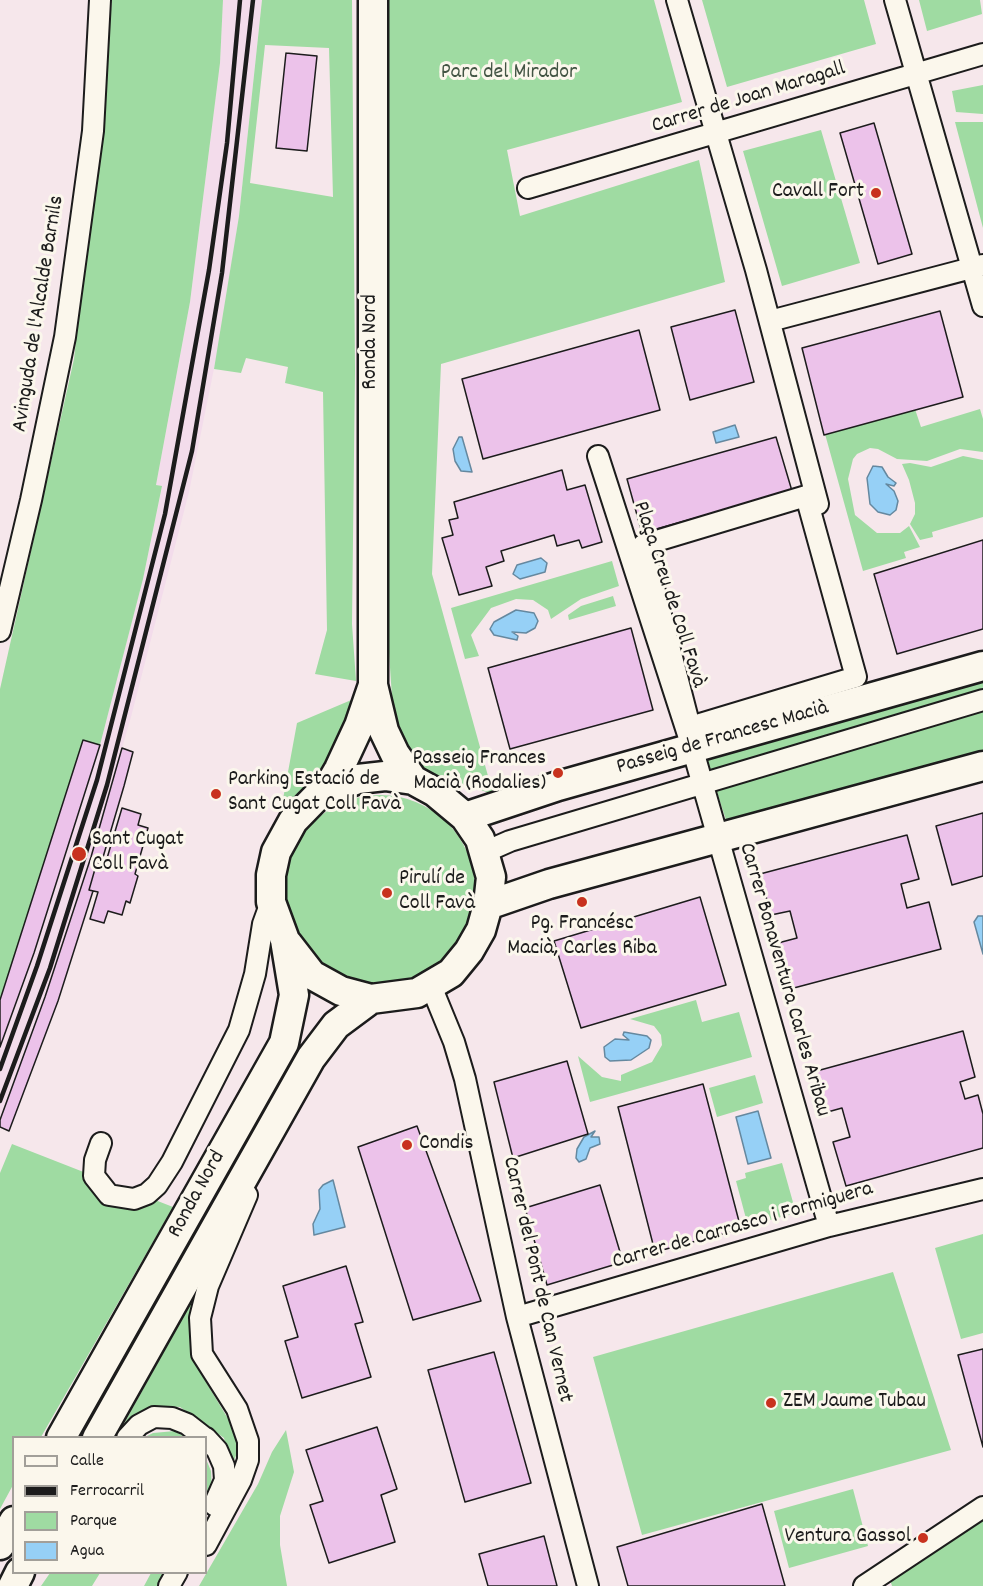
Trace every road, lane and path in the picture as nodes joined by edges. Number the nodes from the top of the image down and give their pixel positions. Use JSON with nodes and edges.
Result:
{"nodes":[{"id":1,"x":100,"y":0,"type":"edge"},
{"id":2,"x":373,"y":0,"type":"edge"},
{"id":3,"x":677,"y":0,"type":"edge"},
{"id":4,"x":895,"y":0,"type":"edge"},
{"id":5,"x":983,"y":54,"type":"edge"},
{"id":6,"x":915,"y":73,"type":"junction"},
{"id":7,"x":717,"y":134,"type":"junction"},
{"id":8,"x":528,"y":188,"type":"dead end"},
{"id":9,"x":978,"y":267,"type":"edge"},
{"id":10,"x":983,"y":306,"type":"edge"},
{"id":11,"x":770,"y":321,"type":"junction"},
{"id":12,"x":598,"y":456,"type":"dead end"},
{"id":13,"x":812,"y":500,"type":"junction"},
{"id":14,"x":0,"y":631,"type":"edge"},
{"id":15,"x":983,"y":666,"type":"edge"},
{"id":16,"x":373,"y":685,"type":"junction"},
{"id":17,"x":983,"y":700,"type":"edge"},
{"id":18,"x":692,"y":747,"type":"junction"},
{"id":19,"x":983,"y":766,"type":"edge"},
{"id":20,"x":413,"y":780,"type":"junction"},
{"id":21,"x":701,"y":784,"type":"junction"},
{"id":22,"x":320,"y":794,"type":"junction"},
{"id":23,"x":465,"y":817,"type":"junction"},
{"id":24,"x":716,"y":838,"type":"junction"},
{"id":25,"x":485,"y":852,"type":"junction"},
{"id":26,"x":272,"y":902,"type":"junction"},
{"id":27,"x":488,"y":905,"type":"junction"},
{"id":28,"x":285,"y":940,"type":"junction"},
{"id":29,"x":431,"y":986,"type":"junction"},
{"id":30,"x":371,"y":999,"type":"junction"},
{"id":31,"x":288,"y":1099,"type":"junction"},
{"id":32,"x":101,"y":1143,"type":"dead end"},
{"id":33,"x":983,"y":1189,"type":"edge"},
{"id":34,"x":829,"y":1226,"type":"junction"},
{"id":35,"x":517,"y":1317,"type":"junction"},
{"id":36,"x":62,"y":1436,"type":"edge"},
{"id":37,"x":98,"y":1436,"type":"edge"},
{"id":38,"x":128,"y":1436,"type":"edge"},
{"id":39,"x":202,"y":1436,"type":"edge"},
{"id":40,"x":207,"y":1440,"type":"edge"},
{"id":41,"x":983,"y":1507,"type":"edge"},
{"id":42,"x":207,"y":1518,"type":"edge"},
{"id":43,"x":12,"y":1524,"type":"edge"},
{"id":44,"x":207,"y":1543,"type":"edge"},
{"id":45,"x":0,"y":1545,"type":"edge"},
{"id":46,"x":898,"y":1563,"type":"junction"},
{"id":47,"x":24,"y":1574,"type":"edge"},
{"id":48,"x":15,"y":1586,"type":"edge"},
{"id":49,"x":588,"y":1586,"type":"edge"},
{"id":50,"x":864,"y":1586,"type":"edge"},
{"id":51,"x":880,"y":1586,"type":"edge"}],
"edges":[{"from":1,"to":14,"type":"street","name":"Avinguda de l'Alcalde Barnils"},
{"from":2,"to":16,"type":"main road","name":"Ronda Nord"},
{"from":3,"to":7,"type":"street"},
{"from":4,"to":6,"type":"street"},
{"from":5,"to":6,"type":"street","name":"Carrer de Joan Maragall"},
{"from":6,"to":7,"type":"street","name":"Carrer de Joan Maragall"},
{"from":6,"to":9,"type":"street"},
{"from":7,"to":8,"type":"street","name":"Carrer de Joan Maragall"},
{"from":7,"to":11,"type":"street"},
{"from":9,"to":10,"type":"street"},
{"from":9,"to":11,"type":"street"},
{"from":11,"to":13,"type":"street"},
{"from":12,"to":18,"type":"street","name":"Plaça Creu de Coll Favà"},
{"from":13,"to":13,"type":"street"},
{"from":15,"to":18,"type":"main road","name":"Passeig de Francesc Macià"},
{"from":16,"to":20,"type":"main road","name":"Ronda Nord"},
{"from":16,"to":22,"type":"main road","name":"Ronda Nord"},
{"from":17,"to":21,"type":"street","name":"Passeig de Francesc Macià"},
{"from":18,"to":21,"type":"street","name":"Carrer Bonaventura Carles Aribau"},
{"from":18,"to":23,"type":"main road","name":"Passeig de Francesc Macià"},
{"from":19,"to":24,"type":"main road"},
{"from":20,"to":22,"type":"main road","name":"Ronda Nord"},
{"from":20,"to":23,"type":"main road","name":"Ronda Nord"},
{"from":21,"to":24,"type":"street","name":"Carrer Bonaventura Carles Aribau"},
{"from":21,"to":25,"type":"street","name":"Passeig de Francesc Macià"},
{"from":22,"to":26,"type":"main road","name":"Ronda Nord"},
{"from":23,"to":25,"type":"main road","name":"Ronda Nord"},
{"from":24,"to":27,"type":"main road"},
{"from":24,"to":34,"type":"street","name":"Carrer Bonaventura Carles Aribau"},
{"from":25,"to":27,"type":"main road","name":"Ronda Nord"},
{"from":26,"to":28,"type":"main road","name":"Ronda Nord"},
{"from":26,"to":32,"type":"street"},
{"from":27,"to":29,"type":"main road","name":"Ronda Nord"},
{"from":28,"to":30,"type":"main road","name":"Ronda Nord"},
{"from":28,"to":36,"type":"main road","name":"Ronda Nord"},
{"from":29,"to":30,"type":"main road","name":"Ronda Nord"},
{"from":29,"to":35,"type":"street","name":"Carrer del Pont de Can Vernet"},
{"from":30,"to":31,"type":"main road","name":"Ronda Nord"},
{"from":31,"to":37,"type":"main road","name":"Ronda Nord"},
{"from":31,"to":44,"type":"street","name":"Ronda Nord"},
{"from":33,"to":34,"type":"street","name":"Carrer de Carrasco i Formiguera"},
{"from":34,"to":35,"type":"street","name":"Carrer de Carrasco i Formiguera"},
{"from":35,"to":49,"type":"street","name":"Carrer del Pont de Can Vernet"},
{"from":38,"to":39,"type":"street"},
{"from":40,"to":42,"type":"street"},
{"from":41,"to":46,"type":"street"},
{"from":43,"to":45,"type":"main road"},
{"from":46,"to":50,"type":"street"},
{"from":46,"to":51,"type":"street"},
{"from":47,"to":48,"type":"street"}]}
